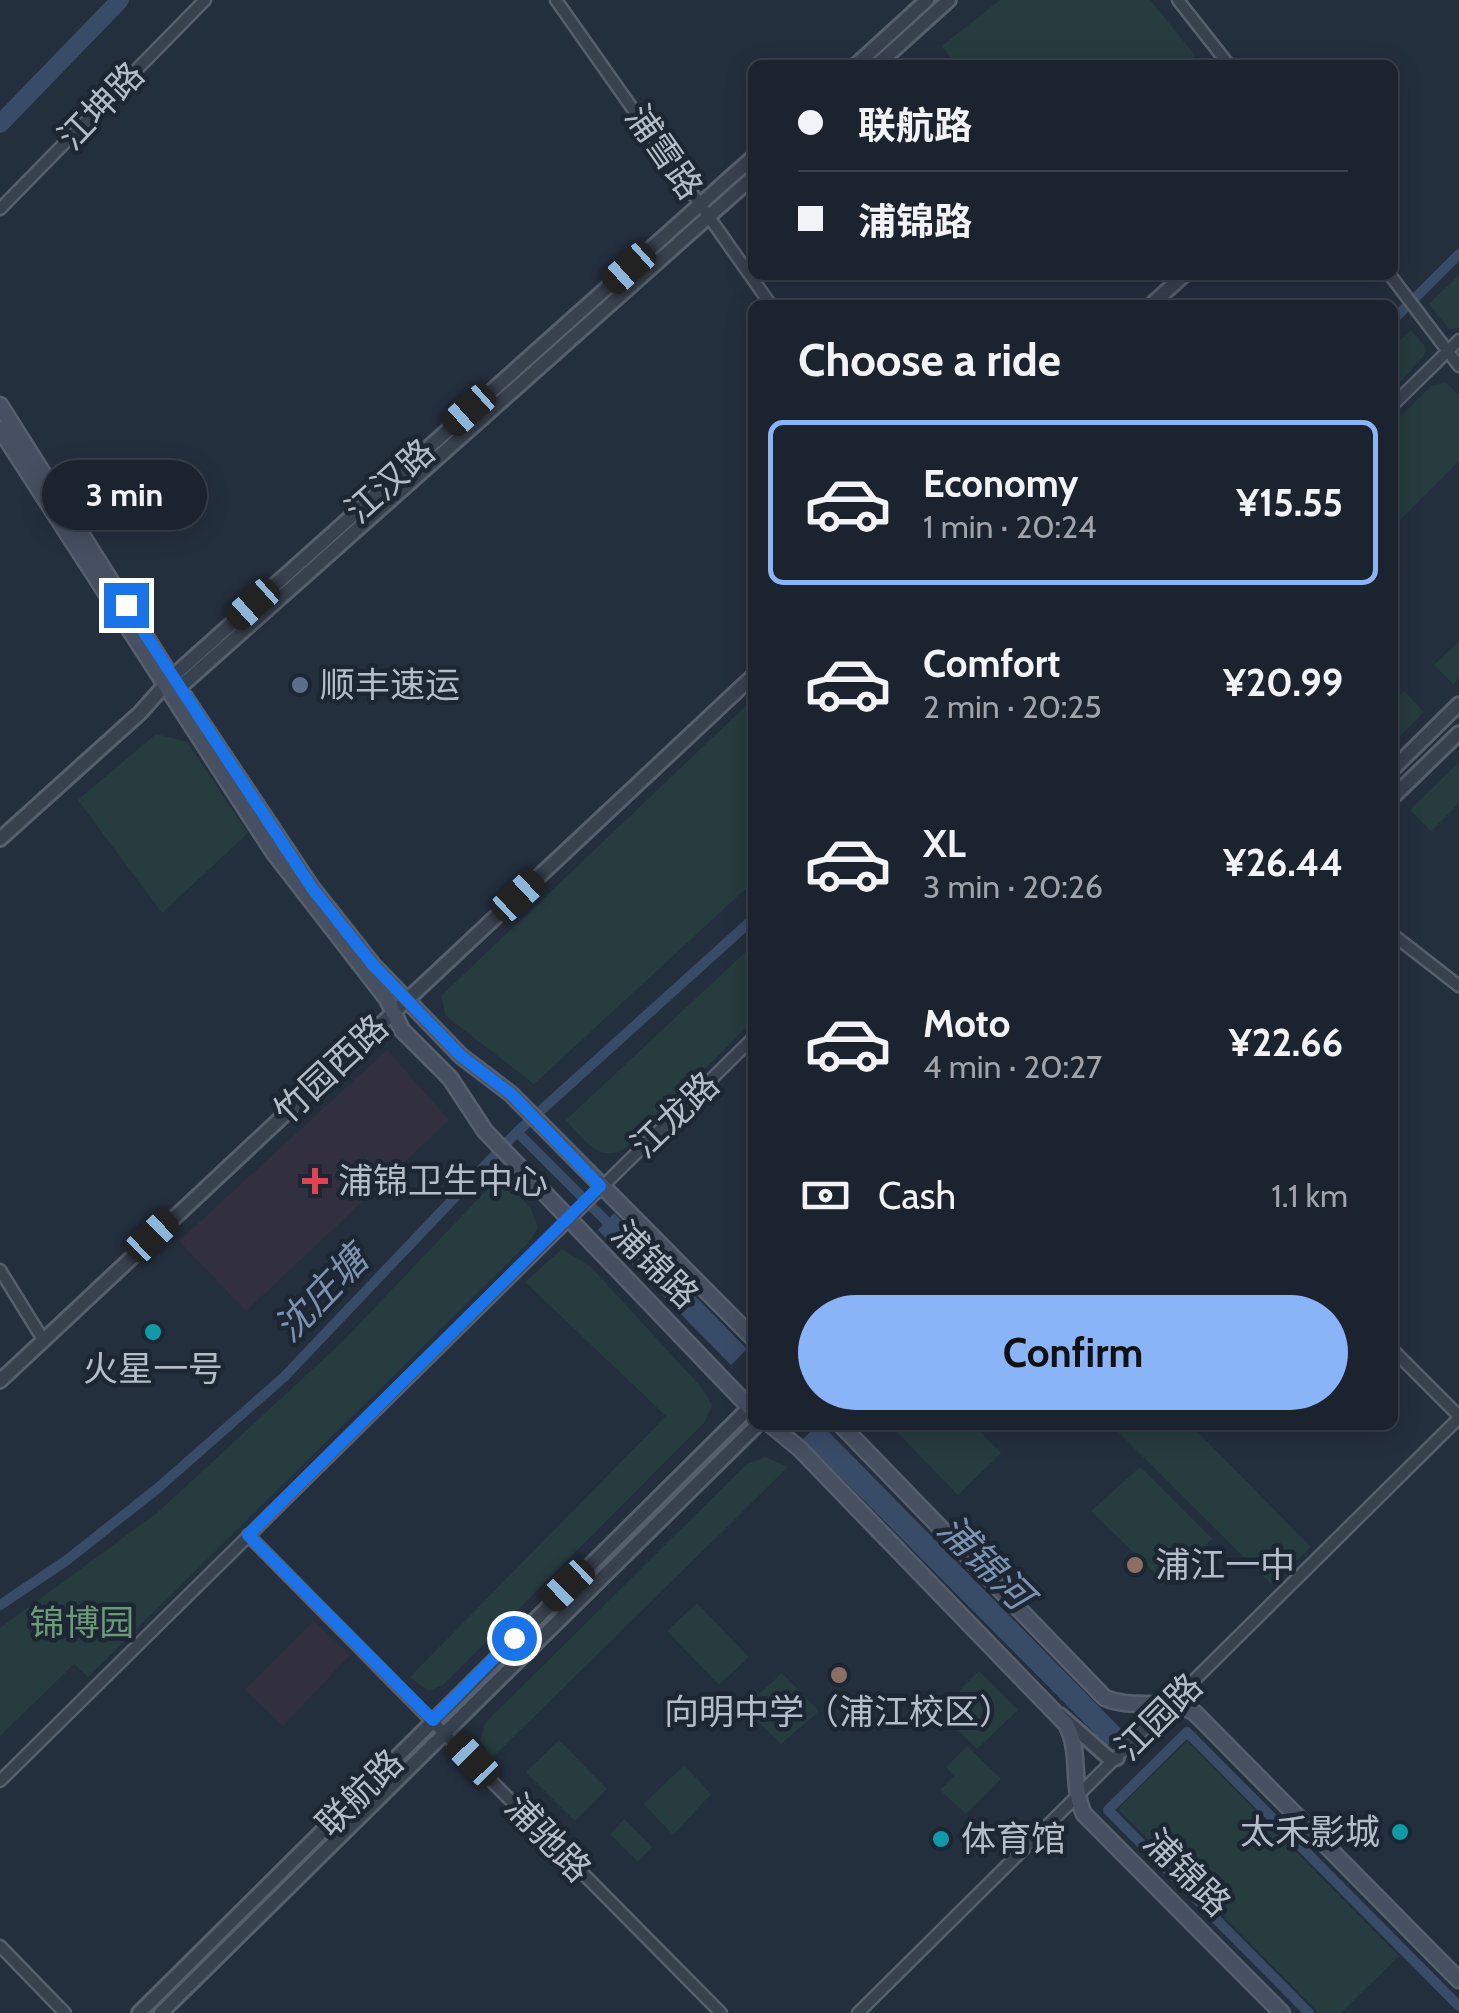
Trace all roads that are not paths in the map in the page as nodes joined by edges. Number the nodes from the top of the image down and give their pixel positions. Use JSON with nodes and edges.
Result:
{"nodes":[{"id":1,"x":556,"y":0,"type":"edge"},
{"id":2,"x":927,"y":0,"type":"edge"},
{"id":3,"x":949,"y":0,"type":"edge"},
{"id":4,"x":1178,"y":0,"type":"edge"},
{"id":5,"x":204,"y":2,"type":"edge"},
{"id":6,"x":861,"y":60,"type":"edge"},
{"id":7,"x":883,"y":60,"type":"edge"},
{"id":8,"x":1225,"y":60,"type":"edge"},
{"id":9,"x":748,"y":162,"type":"edge"},
{"id":10,"x":748,"y":181,"type":"edge"},
{"id":11,"x":0,"y":209,"type":"edge"},
{"id":12,"x":705,"y":210,"type":"junction"},
{"id":13,"x":748,"y":272,"type":"edge"},
{"id":14,"x":1178,"y":280,"type":"edge"},
{"id":15,"x":1394,"y":280,"type":"edge"},
{"id":16,"x":1156,"y":300,"type":"edge"},
{"id":17,"x":1459,"y":340,"type":"edge"},
{"id":18,"x":1448,"y":352,"type":"junction"},
{"id":19,"x":1459,"y":366,"type":"edge"},
{"id":20,"x":1398,"y":400,"type":"edge"},
{"id":21,"x":0,"y":406,"type":"edge"},
{"id":22,"x":0,"y":429,"type":"edge"},
{"id":23,"x":748,"y":682,"type":"edge"},
{"id":24,"x":173,"y":684,"type":"junction"},
{"id":25,"x":1459,"y":704,"type":"edge"},
{"id":26,"x":1459,"y":733,"type":"edge"},
{"id":27,"x":1398,"y":764,"type":"edge"},
{"id":28,"x":1398,"y":792,"type":"edge"},
{"id":29,"x":0,"y":838,"type":"edge"},
{"id":30,"x":1398,"y":939,"type":"edge"},
{"id":31,"x":1459,"y":986,"type":"edge"},
{"id":32,"x":406,"y":1000,"type":"junction"},
{"id":33,"x":392,"y":1011,"type":"junction"},
{"id":34,"x":748,"y":1043,"type":"edge"},
{"id":35,"x":600,"y":1186,"type":"junction"},
{"id":36,"x":567,"y":1218,"type":"junction"},
{"id":37,"x":0,"y":1270,"type":"edge"},
{"id":38,"x":748,"y":1333,"type":"edge"},
{"id":39,"x":44,"y":1340,"type":"junction"},
{"id":40,"x":1398,"y":1355,"type":"edge"},
{"id":41,"x":0,"y":1381,"type":"edge"},
{"id":42,"x":748,"y":1403,"type":"edge"},
{"id":43,"x":748,"y":1411,"type":"edge"},
{"id":44,"x":1459,"y":1417,"type":"edge"},
{"id":45,"x":751,"y":1430,"type":"edge"},
{"id":46,"x":777,"y":1430,"type":"edge"},
{"id":47,"x":845,"y":1430,"type":"edge"},
{"id":48,"x":248,"y":1535,"type":"junction"},
{"id":49,"x":1172,"y":1703,"type":"junction"},
{"id":50,"x":1054,"y":1710,"type":"junction"},
{"id":51,"x":433,"y":1720,"type":"junction"},
{"id":52,"x":445,"y":1732,"type":"junction"},
{"id":53,"x":1117,"y":1758,"type":"junction"},
{"id":54,"x":0,"y":1781,"type":"edge"},
{"id":55,"x":1078,"y":1798,"type":"junction"},
{"id":56,"x":0,"y":1946,"type":"edge"},
{"id":57,"x":1459,"y":1980,"type":"edge"},
{"id":58,"x":65,"y":2013,"type":"edge"},
{"id":59,"x":139,"y":2013,"type":"edge"},
{"id":60,"x":161,"y":2013,"type":"edge"},
{"id":61,"x":721,"y":2013,"type":"edge"},
{"id":62,"x":858,"y":2013,"type":"edge"},
{"id":63,"x":1282,"y":2013,"type":"edge"}],
"edges":[{"from":1,"to":12,"type":"street","name":"浦雪路"},
{"from":2,"to":6,"type":"street"},
{"from":3,"to":7,"type":"street"},
{"from":4,"to":8,"type":"street"},
{"from":5,"to":11,"type":"street","name":"江坤路"},
{"from":9,"to":12,"type":"street","name":"江汉路"},
{"from":10,"to":12,"type":"street"},
{"from":12,"to":13,"type":"street","name":"浦雪路"},
{"from":12,"to":24,"type":"street","name":"江汉路"},
{"from":14,"to":16,"type":"street"},
{"from":15,"to":18,"type":"street"},
{"from":17,"to":18,"type":"street"},
{"from":18,"to":19,"type":"street"},
{"from":18,"to":20,"type":"street"},
{"from":21,"to":24,"type":"main road","name":"浦锦路"},
{"from":22,"to":24,"type":"main road","name":"浦锦路"},
{"from":23,"to":32,"type":"street","name":"竹园西路"},
{"from":24,"to":29,"type":"street","name":"江汉路"},
{"from":24,"to":32,"type":"main road","name":"浦锦路"},
{"from":24,"to":33,"type":"main road","name":"浦锦路"},
{"from":25,"to":27,"type":"street"},
{"from":26,"to":28,"type":"street"},
{"from":30,"to":31,"type":"street"},
{"from":32,"to":33,"type":"street","name":"竹园西路"},
{"from":32,"to":35,"type":"main road","name":"浦锦路"},
{"from":33,"to":36,"type":"main road","name":"浦锦路"},
{"from":33,"to":39,"type":"street","name":"竹园西路"},
{"from":34,"to":35,"type":"street","name":"江龙路"},
{"from":35,"to":36,"type":"street","name":"江龙路"},
{"from":35,"to":38,"type":"main road","name":"浦锦路"},
{"from":36,"to":42,"type":"main road","name":"浦锦路"},
{"from":36,"to":48,"type":"street","name":"江龙路"},
{"from":37,"to":39,"type":"street"},
{"from":39,"to":41,"type":"street","name":"竹园西路"},
{"from":40,"to":44,"type":"street"},
{"from":43,"to":51,"type":"street","name":"联航路"},
{"from":44,"to":49,"type":"street","name":"江园路"},
{"from":45,"to":52,"type":"street","name":"联航路"},
{"from":46,"to":50,"type":"main road"},
{"from":47,"to":49,"type":"main road"},
{"from":48,"to":51,"type":"street","name":"浦驰路"},
{"from":48,"to":54,"type":"street","name":"江龙路"},
{"from":49,"to":53,"type":"street","name":"江园路"},
{"from":49,"to":57,"type":"main road"},
{"from":50,"to":53,"type":"street"},
{"from":50,"to":55,"type":"main road"},
{"from":51,"to":52,"type":"street","name":"浦驰路"},
{"from":51,"to":59,"type":"street","name":"联航路"},
{"from":52,"to":60,"type":"street","name":"联航路"},
{"from":52,"to":61,"type":"street","name":"浦驰路"},
{"from":53,"to":55,"type":"street","name":"江园路"},
{"from":55,"to":62,"type":"street","name":"江园路"},
{"from":55,"to":63,"type":"main road","name":"浦锦路"},
{"from":56,"to":58,"type":"street"}]}
